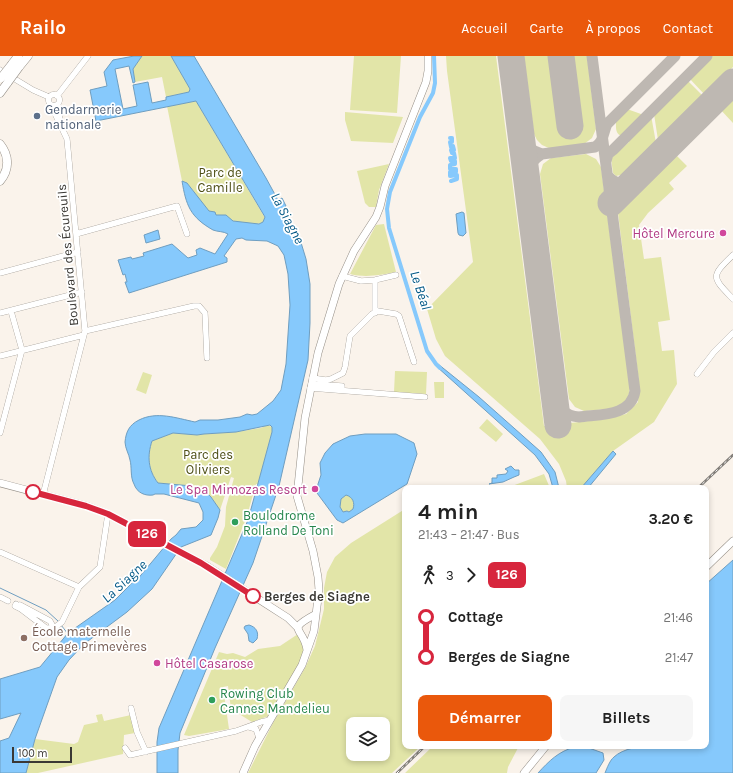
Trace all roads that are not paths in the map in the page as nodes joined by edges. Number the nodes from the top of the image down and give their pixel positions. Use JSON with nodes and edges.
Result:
{"nodes":[{"id":1,"x":18,"y":56,"type":"edge"},
{"id":2,"x":28,"y":56,"type":"edge"},
{"id":3,"x":88,"y":56,"type":"edge"},
{"id":4,"x":428,"y":56,"type":"edge"},
{"id":5,"x":12,"y":62,"type":"edge"},
{"id":6,"x":2,"y":76,"type":"edge"},
{"id":7,"x":0,"y":93,"type":"edge"},
{"id":8,"x":57,"y":96,"type":"junction"},
{"id":9,"x":50,"y":97,"type":"junction"},
{"id":10,"x":58,"y":104,"type":"junction"},
{"id":11,"x":51,"y":105,"type":"junction"},
{"id":12,"x":62,"y":128,"type":"junction"},
{"id":13,"x":0,"y":144,"type":"edge"},
{"id":14,"x":0,"y":149,"type":"edge"},
{"id":15,"x":0,"y":176,"type":"edge"},
{"id":16,"x":0,"y":181,"type":"edge"},
{"id":17,"x":76,"y":234,"type":"junction"},
{"id":18,"x":187,"y":234,"type":"dead end"},
{"id":19,"x":78,"y":252,"type":"junction"},
{"id":20,"x":733,"y":255,"type":"edge"},
{"id":21,"x":0,"y":274,"type":"edge"},
{"id":22,"x":396,"y":275,"type":"dead end"},
{"id":23,"x":342,"y":276,"type":"junction"},
{"id":24,"x":375,"y":280,"type":"junction"},
{"id":25,"x":82,"y":292,"type":"junction"},
{"id":26,"x":733,"y":299,"type":"edge"},
{"id":27,"x":11,"y":311,"type":"junction"},
{"id":28,"x":0,"y":313,"type":"edge"},
{"id":29,"x":375,"y":313,"type":"junction"},
{"id":30,"x":85,"y":333,"type":"junction"},
{"id":31,"x":733,"y":333,"type":"edge"},
{"id":32,"x":22,"y":350,"type":"junction"},
{"id":33,"x":0,"y":356,"type":"edge"},
{"id":34,"x":207,"y":358,"type":"dead end"},
{"id":35,"x":414,"y":362,"type":"dead end"},
{"id":36,"x":697,"y":374,"type":"dead end"},
{"id":37,"x":311,"y":383,"type":"junction"},
{"id":38,"x":425,"y":397,"type":"dead end"},
{"id":39,"x":0,"y":433,"type":"edge"},
{"id":40,"x":0,"y":483,"type":"edge"},
{"id":41,"x":43,"y":495,"type":"junction"},
{"id":42,"x":108,"y":514,"type":"junction"},
{"id":43,"x":733,"y":536,"type":"edge"},
{"id":44,"x":733,"y":541,"type":"edge"},
{"id":45,"x":0,"y":552,"type":"edge"},
{"id":46,"x":709,"y":559,"type":"edge"},
{"id":47,"x":709,"y":564,"type":"edge"},
{"id":48,"x":78,"y":587,"type":"junction"},
{"id":49,"x":0,"y":597,"type":"edge"},
{"id":50,"x":8,"y":601,"type":"dead end"},
{"id":51,"x":16,"y":604,"type":"dead end"},
{"id":52,"x":316,"y":614,"type":"junction"},
{"id":53,"x":288,"y":618,"type":"junction"},
{"id":54,"x":305,"y":621,"type":"junction"},
{"id":55,"x":314,"y":626,"type":"junction"},
{"id":56,"x":298,"y":628,"type":"junction"},
{"id":57,"x":312,"y":634,"type":"junction"},
{"id":58,"x":302,"y":636,"type":"junction"},
{"id":59,"x":308,"y":652,"type":"junction"},
{"id":60,"x":131,"y":708,"type":"dead end"},
{"id":61,"x":270,"y":720,"type":"junction"},
{"id":62,"x":259,"y":723,"type":"junction"},
{"id":63,"x":249,"y":727,"type":"junction"},
{"id":64,"x":256,"y":729,"type":"junction"},
{"id":65,"x":264,"y":730,"type":"junction"},
{"id":66,"x":259,"y":738,"type":"junction"},
{"id":67,"x":125,"y":748,"type":"dead end"},
{"id":68,"x":544,"y":749,"type":"edge"},
{"id":69,"x":148,"y":751,"type":"junction"},
{"id":70,"x":243,"y":773,"type":"edge"},
{"id":71,"x":524,"y":773,"type":"edge"}],
"edges":[{"from":1,"to":5,"type":"highway"},
{"from":2,"to":5,"type":"highway"},
{"from":3,"to":8,"type":"street"},
{"from":4,"to":23,"type":"main road"},
{"from":5,"to":6,"type":"highway","bridge":true},
{"from":5,"to":6,"type":"highway"},
{"from":6,"to":7,"type":"highway"},
{"from":6,"to":9,"type":"street"},
{"from":8,"to":9,"type":"street"},
{"from":8,"to":10,"type":"street"},
{"from":9,"to":11,"type":"street"},
{"from":10,"to":11,"type":"street"},
{"from":10,"to":12,"type":"street","name":"Boulevard des Écureuils"},
{"from":11,"to":12,"type":"street","name":"Boulevard des Écureuils"},
{"from":12,"to":17,"type":"street","name":"Boulevard des Écureuils"},
{"from":13,"to":16,"type":"highway"},
{"from":14,"to":15,"type":"highway"},
{"from":17,"to":18,"type":"street"},
{"from":17,"to":19,"type":"street","name":"Boulevard des Écureuils"},
{"from":19,"to":21,"type":"street"},
{"from":19,"to":25,"type":"street","name":"Boulevard des Écureuils"},
{"from":20,"to":26,"type":"street"},
{"from":22,"to":24,"type":"street"},
{"from":23,"to":24,"type":"street"},
{"from":23,"to":37,"type":"main road"},
{"from":24,"to":29,"type":"street"},
{"from":25,"to":27,"type":"street"},
{"from":25,"to":30,"type":"street","name":"Boulevard des Écureuils"},
{"from":27,"to":28,"type":"street"},
{"from":27,"to":32,"type":"street"},
{"from":29,"to":35,"type":"street"},
{"from":29,"to":37,"type":"street"},
{"from":30,"to":32,"type":"street"},
{"from":30,"to":34,"type":"street"},
{"from":30,"to":41,"type":"street","name":"Boulevard des Écureuils"},
{"from":31,"to":36,"type":"street"},
{"from":32,"to":33,"type":"street"},
{"from":32,"to":39,"type":"street"},
{"from":37,"to":38,"type":"street"},
{"from":37,"to":52,"type":"main road"},
{"from":40,"to":41,"type":"main road"},
{"from":41,"to":42,"type":"main road"},
{"from":42,"to":48,"type":"street"},
{"from":42,"to":53,"type":"main road"},
{"from":43,"to":46,"type":"main road"},
{"from":44,"to":47,"type":"main road"},
{"from":45,"to":48,"type":"street"},
{"from":48,"to":51,"type":"street"},
{"from":49,"to":50,"type":"street"},
{"from":52,"to":54,"type":"main road"},
{"from":52,"to":55,"type":"main road"},
{"from":53,"to":54,"type":"main road"},
{"from":53,"to":56,"type":"main road"},
{"from":54,"to":55,"type":"main road"},
{"from":54,"to":56,"type":"main road"},
{"from":55,"to":57,"type":"main road"},
{"from":56,"to":58,"type":"main road"},
{"from":57,"to":58,"type":"main road"},
{"from":57,"to":59,"type":"main road"},
{"from":58,"to":59,"type":"main road"},
{"from":59,"to":61,"type":"main road"},
{"from":60,"to":69,"type":"street"},
{"from":61,"to":62,"type":"street"},
{"from":61,"to":65,"type":"main road"},
{"from":62,"to":63,"type":"street"},
{"from":62,"to":65,"type":"street"},
{"from":63,"to":64,"type":"street"},
{"from":63,"to":69,"type":"street"},
{"from":64,"to":65,"type":"street"},
{"from":64,"to":66,"type":"street"},
{"from":65,"to":66,"type":"main road"},
{"from":66,"to":70,"type":"main road"},
{"from":67,"to":69,"type":"street"},
{"from":68,"to":71,"type":"main road"}]}
